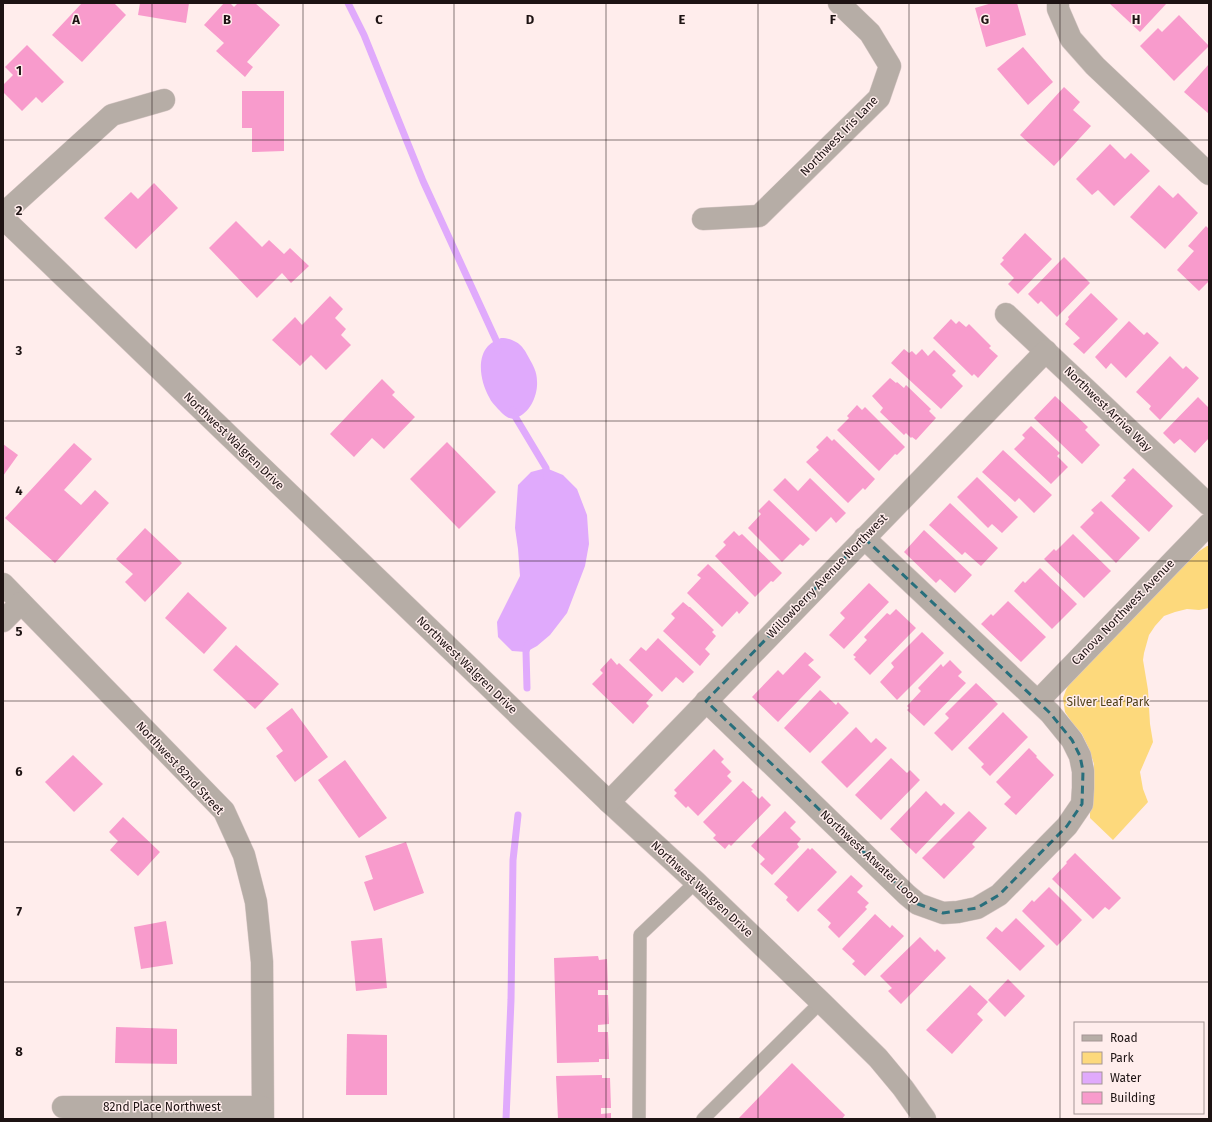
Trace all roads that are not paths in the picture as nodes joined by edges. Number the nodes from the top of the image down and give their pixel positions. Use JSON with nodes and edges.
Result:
{"nodes":[{"id":1,"x":839,"y":3,"type":"edge"},
{"id":2,"x":1058,"y":3,"type":"edge"},
{"id":3,"x":164,"y":100,"type":"dead end"},
{"id":4,"x":1209,"y":174,"type":"edge"},
{"id":5,"x":3,"y":214,"type":"edge"},
{"id":6,"x":3,"y":218,"type":"edge"},
{"id":7,"x":703,"y":219,"type":"dead end"},
{"id":8,"x":1006,"y":314,"type":"dead end"},
{"id":9,"x":1046,"y":351,"type":"junction"},
{"id":10,"x":1209,"y":505,"type":"edge"},
{"id":11,"x":1209,"y":524,"type":"edge"},
{"id":12,"x":864,"y":538,"type":"junction"},
{"id":13,"x":3,"y":584,"type":"edge"},
{"id":14,"x":21,"y":603,"type":"junction"},
{"id":15,"x":3,"y":621,"type":"edge"},
{"id":16,"x":706,"y":701,"type":"junction"},
{"id":17,"x":1038,"y":701,"type":"junction"},
{"id":18,"x":609,"y":802,"type":"junction"},
{"id":19,"x":696,"y":882,"type":"junction"},
{"id":20,"x":821,"y":1002,"type":"junction"},
{"id":21,"x":63,"y":1108,"type":"dead end"},
{"id":22,"x":262,"y":1113,"type":"edge"},
{"id":23,"x":639,"y":1119,"type":"edge"},
{"id":24,"x":702,"y":1119,"type":"edge"},
{"id":25,"x":925,"y":1119,"type":"edge"}],
"edges":[{"from":1,"to":7,"type":"street","name":"Northwest Iris Lane"},
{"from":2,"to":4,"type":"street"},
{"from":3,"to":5,"type":"street"},
{"from":6,"to":18,"type":"street","name":"Northwest Walgren Drive"},
{"from":8,"to":9,"type":"street","name":"Northwest Arriva Way"},
{"from":9,"to":10,"type":"street","name":"Northwest Arriva Way"},
{"from":9,"to":12,"type":"street","name":"Willowberry Avenue Northwest"},
{"from":11,"to":17,"type":"street","name":"Canova Northwest Avenue"},
{"from":12,"to":16,"type":"street","name":"Willowberry Avenue Northwest"},
{"from":12,"to":17,"type":"street","name":"Northwest Atwater Loop"},
{"from":13,"to":14,"type":"street","name":"Northwest 82nd Street"},
{"from":14,"to":15,"type":"street"},
{"from":14,"to":22,"type":"street","name":"Northwest 82nd Street"},
{"from":16,"to":17,"type":"street","name":"Northwest Atwater Loop"},
{"from":16,"to":18,"type":"street","name":"Willowberry Avenue Northwest"},
{"from":18,"to":19,"type":"street","name":"Northwest Walgren Drive"},
{"from":19,"to":20,"type":"street","name":"Northwest Walgren Drive"},
{"from":19,"to":23,"type":"lane"},
{"from":20,"to":24,"type":"lane"},
{"from":20,"to":25,"type":"street","name":"Northwest Walgren Drive"},
{"from":21,"to":22,"type":"street","name":"82nd Place Northwest"}]}
